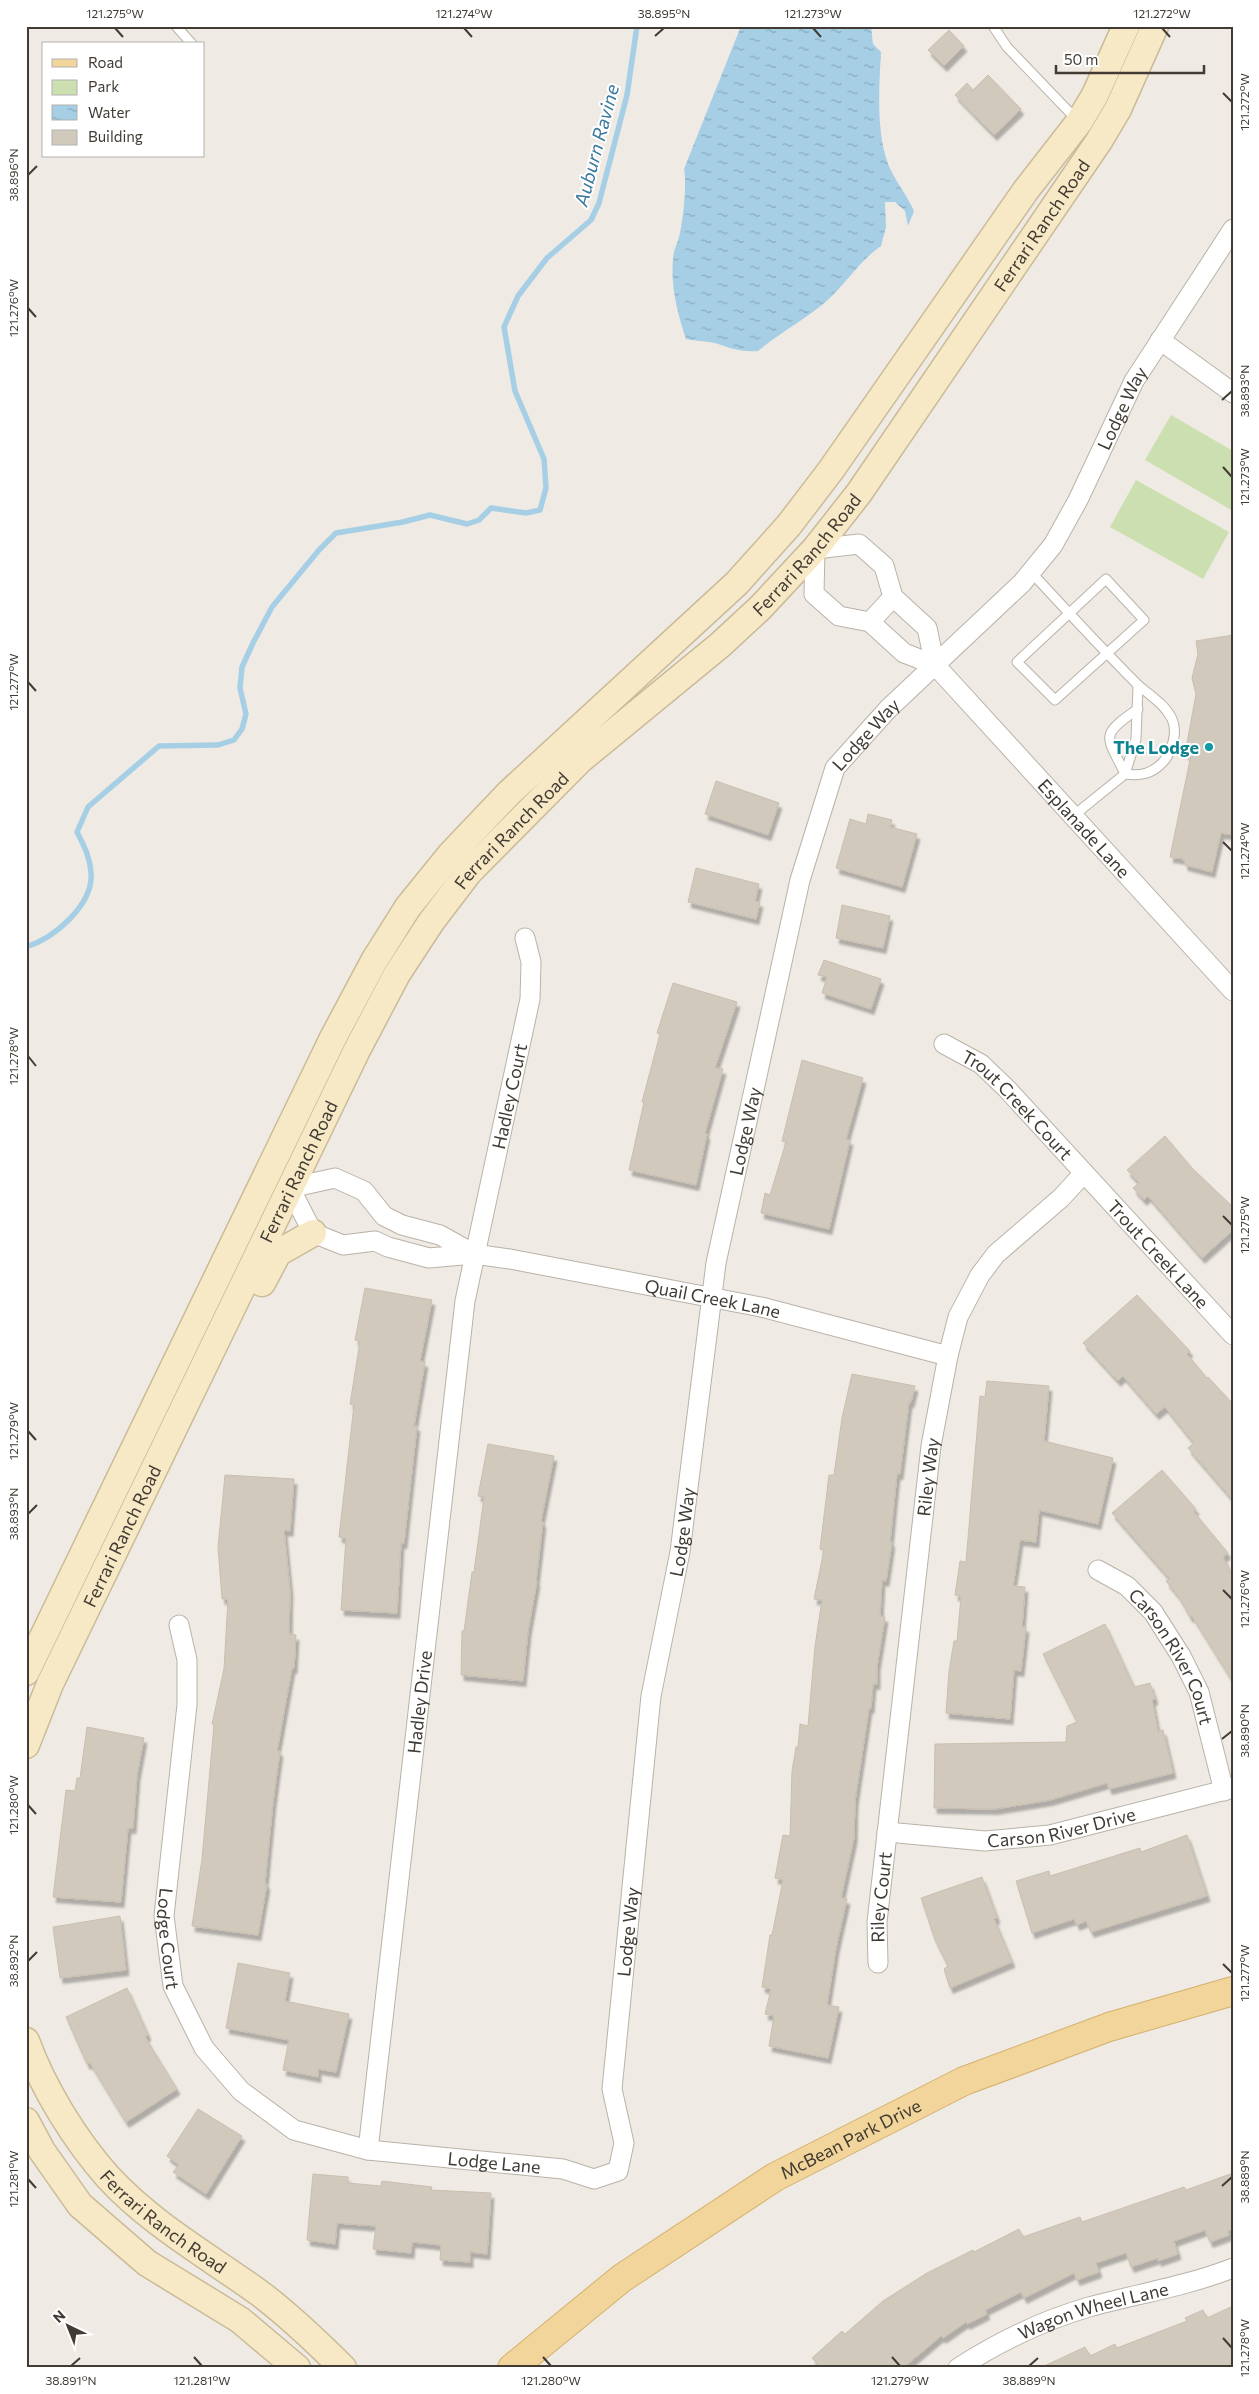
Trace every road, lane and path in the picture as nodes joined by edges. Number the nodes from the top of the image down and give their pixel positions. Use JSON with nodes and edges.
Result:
{"nodes":[{"id":1,"x":176,"y":26,"type":"edge"},
{"id":2,"x":993,"y":26,"type":"edge"},
{"id":3,"x":1126,"y":26,"type":"edge"},
{"id":4,"x":1155,"y":26,"type":"edge"},
{"id":5,"x":190,"y":42,"type":"edge"},
{"id":6,"x":1079,"y":122,"type":"junction"},
{"id":7,"x":1072,"y":180,"type":"junction"},
{"id":8,"x":1233,"y":229,"type":"edge"},
{"id":9,"x":1160,"y":340,"type":"junction"},
{"id":10,"x":1233,"y":393,"type":"edge"},
{"id":11,"x":789,"y":525,"type":"junction"},
{"id":12,"x":815,"y":548,"type":"junction"},
{"id":13,"x":1031,"y":572,"type":"junction"},
{"id":14,"x":893,"y":597,"type":"junction"},
{"id":15,"x":1070,"y":613,"type":"junction"},
{"id":16,"x":870,"y":622,"type":"junction"},
{"id":17,"x":1108,"y":652,"type":"junction"},
{"id":18,"x":935,"y":665,"type":"junction"},
{"id":19,"x":1138,"y":684,"type":"junction"},
{"id":20,"x":1138,"y":709,"type":"junction"},
{"id":21,"x":1126,"y":774,"type":"junction"},
{"id":22,"x":1073,"y":816,"type":"junction"},
{"id":23,"x":525,"y":938,"type":"dead end"},
{"id":24,"x":1233,"y":991,"type":"edge"},
{"id":25,"x":944,"y":1044,"type":"dead end"},
{"id":26,"x":1084,"y":1173,"type":"junction"},
{"id":27,"x":265,"y":1178,"type":"junction"},
{"id":28,"x":290,"y":1188,"type":"junction"},
{"id":29,"x":384,"y":1216,"type":"junction"},
{"id":30,"x":313,"y":1233,"type":"junction"},
{"id":31,"x":375,"y":1240,"type":"junction"},
{"id":32,"x":474,"y":1254,"type":"junction"},
{"id":33,"x":712,"y":1298,"type":"junction"},
{"id":34,"x":1233,"y":1336,"type":"edge"},
{"id":35,"x":948,"y":1356,"type":"junction"},
{"id":36,"x":160,"y":1458,"type":"junction"},
{"id":37,"x":1098,"y":1570,"type":"dead end"},
{"id":38,"x":179,"y":1624,"type":"dead end"},
{"id":39,"x":26,"y":1672,"type":"edge"},
{"id":40,"x":26,"y":1745,"type":"edge"},
{"id":41,"x":1228,"y":1790,"type":"edge"},
{"id":42,"x":887,"y":1832,"type":"junction"},
{"id":43,"x":878,"y":1963,"type":"dead end"},
{"id":44,"x":1233,"y":1991,"type":"edge"},
{"id":45,"x":26,"y":2041,"type":"edge"},
{"id":46,"x":26,"y":2121,"type":"edge"},
{"id":47,"x":368,"y":2150,"type":"junction"},
{"id":48,"x":618,"y":2171,"type":"joint"},
{"id":49,"x":1233,"y":2268,"type":"edge"},
{"id":50,"x":298,"y":2368,"type":"edge"},
{"id":51,"x":343,"y":2368,"type":"edge"},
{"id":52,"x":512,"y":2368,"type":"edge"},
{"id":53,"x":958,"y":2368,"type":"edge"}],
"edges":[{"from":1,"to":5,"type":"lane"},
{"from":2,"to":6,"type":"lane"},
{"from":3,"to":6,"type":"main road","name":"Ferrari Ranch Road"},
{"from":4,"to":7,"type":"main road","name":"Ferrari Ranch Road"},
{"from":6,"to":7,"type":"main road"},
{"from":6,"to":11,"type":"main road","name":"Ferrari Ranch Road"},
{"from":7,"to":12,"type":"main road","name":"Ferrari Ranch Road"},
{"from":8,"to":9,"type":"street","name":"Lodge Way"},
{"from":9,"to":10,"type":"street"},
{"from":9,"to":13,"type":"street","name":"Lodge Way"},
{"from":11,"to":12,"type":"main road"},
{"from":11,"to":27,"type":"main road","name":"Ferrari Ranch Road"},
{"from":12,"to":14,"type":"street"},
{"from":12,"to":16,"type":"street"},
{"from":12,"to":28,"type":"main road","name":"Ferrari Ranch Road"},
{"from":13,"to":15,"type":"lane"},
{"from":13,"to":18,"type":"street","name":"Lodge Way"},
{"from":14,"to":16,"type":"street"},
{"from":14,"to":18,"type":"street"},
{"from":15,"to":17,"type":"lane"},
{"from":15,"to":17,"type":"lane"},
{"from":15,"to":17,"type":"lane"},
{"from":16,"to":18,"type":"street","name":"Esplanade Lane"},
{"from":17,"to":19,"type":"lane"},
{"from":18,"to":22,"type":"street","name":"Esplanade Lane"},
{"from":18,"to":33,"type":"street","name":"Lodge Way"},
{"from":19,"to":20,"type":"lane"},
{"from":19,"to":21,"type":"lane"},
{"from":20,"to":21,"type":"lane"},
{"from":20,"to":21,"type":"lane"},
{"from":21,"to":22,"type":"lane"},
{"from":22,"to":24,"type":"street","name":"Esplanade Lane"},
{"from":23,"to":32,"type":"street","name":"Hadley Court"},
{"from":25,"to":26,"type":"street","name":"Trout Creek Court"},
{"from":26,"to":34,"type":"street","name":"Trout Creek Lane"},
{"from":26,"to":35,"type":"street","name":"Riley Way"},
{"from":27,"to":28,"type":"main road"},
{"from":27,"to":39,"type":"main road","name":"Ferrari Ranch Road"},
{"from":28,"to":29,"type":"street"},
{"from":28,"to":30,"type":"street"},
{"from":28,"to":36,"type":"main road","name":"Ferrari Ranch Road"},
{"from":29,"to":31,"type":"street"},
{"from":29,"to":32,"type":"street"},
{"from":30,"to":31,"type":"street"},
{"from":30,"to":36,"type":"main road"},
{"from":31,"to":32,"type":"street"},
{"from":32,"to":33,"type":"street","name":"Quail Creek Lane"},
{"from":32,"to":47,"type":"street","name":"Hadley Drive"},
{"from":33,"to":35,"type":"street","name":"Quail Creek Lane"},
{"from":33,"to":48,"type":"street","name":"Lodge Way"},
{"from":35,"to":42,"type":"street","name":"Riley Way"},
{"from":36,"to":40,"type":"main road","name":"Ferrari Ranch Road"},
{"from":37,"to":41,"type":"street","name":"Carson River Court"},
{"from":38,"to":47,"type":"street","name":"Lodge Court"},
{"from":41,"to":42,"type":"street","name":"Carson River Drive"},
{"from":42,"to":43,"type":"street","name":"Riley Court"},
{"from":44,"to":52,"type":"main road","name":"McBean Park Drive"},
{"from":45,"to":51,"type":"main road","name":"Ferrari Ranch Road"},
{"from":46,"to":50,"type":"main road","name":"Ferrari Ranch Road"},
{"from":47,"to":48,"type":"street","name":"Lodge Lane"},
{"from":49,"to":53,"type":"street","name":"Wagon Wheel Lane"}]}
